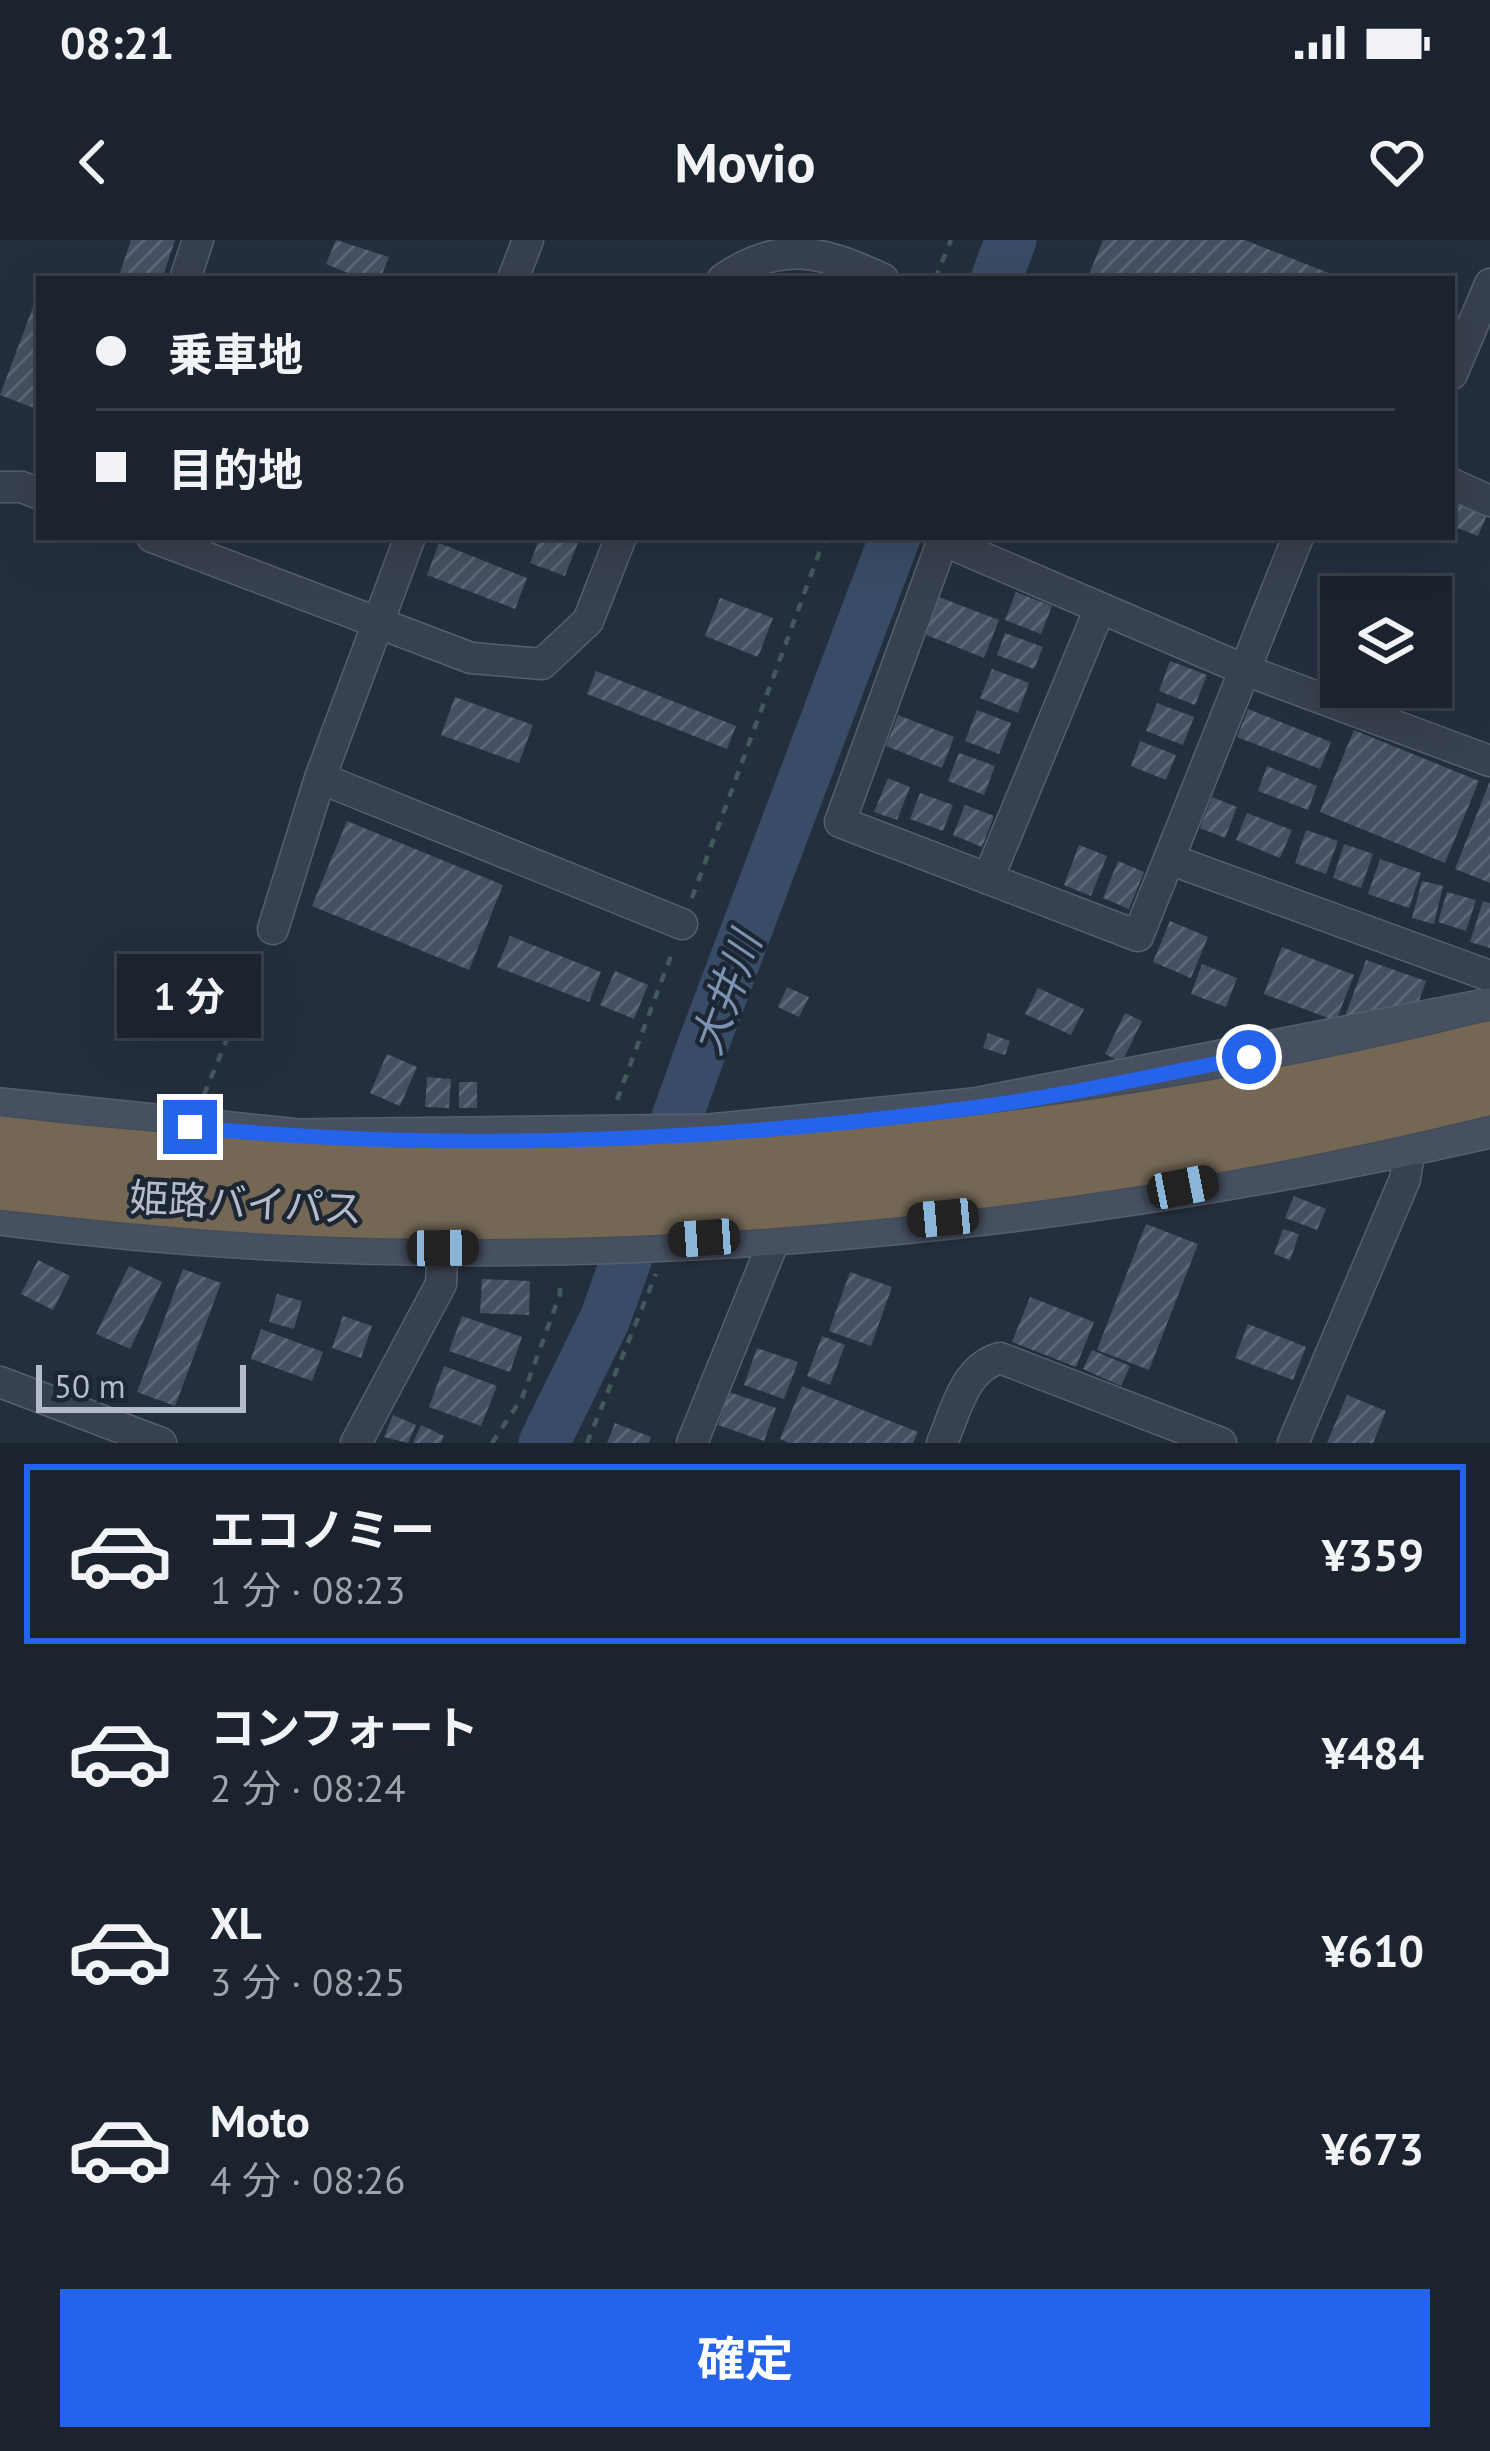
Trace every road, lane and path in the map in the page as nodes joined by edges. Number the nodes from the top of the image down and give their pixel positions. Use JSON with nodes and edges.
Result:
{"nodes":[{"id":1,"x":198,"y":240,"type":"edge"},
{"id":2,"x":528,"y":240,"type":"edge"},
{"id":3,"x":951,"y":240,"type":"edge"},
{"id":4,"x":186,"y":276,"type":"edge"},
{"id":5,"x":514,"y":276,"type":"edge"},
{"id":6,"x":727,"y":276,"type":"edge"},
{"id":7,"x":877,"y":276,"type":"edge"},
{"id":8,"x":936,"y":276,"type":"edge"},
{"id":9,"x":1490,"y":284,"type":"edge"},
{"id":10,"x":1455,"y":367,"type":"edge"},
{"id":11,"x":1455,"y":485,"type":"edge"},
{"id":12,"x":0,"y":487,"type":"edge"},
{"id":13,"x":36,"y":493,"type":"edge"},
{"id":14,"x":1490,"y":501,"type":"edge"},
{"id":15,"x":160,"y":540,"type":"edge"},
{"id":16,"x":409,"y":540,"type":"edge"},
{"id":17,"x":620,"y":540,"type":"edge"},
{"id":18,"x":824,"y":540,"type":"edge"},
{"id":19,"x":943,"y":540,"type":"edge"},
{"id":20,"x":945,"y":540,"type":"edge"},
{"id":21,"x":1297,"y":540,"type":"edge"},
{"id":22,"x":1100,"y":608,"type":"junction"},
{"id":23,"x":377,"y":622,"type":"junction"},
{"id":24,"x":1245,"y":670,"type":"junction"},
{"id":25,"x":1490,"y":761,"type":"edge"},
{"id":26,"x":320,"y":778,"type":"junction"},
{"id":27,"x":1169,"y":859,"type":"junction"},
{"id":28,"x":988,"y":878,"type":"junction"},
{"id":29,"x":682,"y":925,"type":"junction"},
{"id":30,"x":272,"y":928,"type":"joint"},
{"id":31,"x":1490,"y":976,"type":"edge"},
{"id":32,"x":1490,"y":1008,"type":"edge"},
{"id":33,"x":1490,"y":1047,"type":"edge"},
{"id":34,"x":1490,"y":1089,"type":"edge"},
{"id":35,"x":0,"y":1108,"type":"edge"},
{"id":36,"x":190,"y":1127,"type":"junction"},
{"id":37,"x":1490,"y":1128,"type":"edge"},
{"id":38,"x":448,"y":1138,"type":"junction"},
{"id":39,"x":603,"y":1138,"type":"junction"},
{"id":40,"x":0,"y":1142,"type":"edge"},
{"id":41,"x":1410,"y":1146,"type":"junction"},
{"id":42,"x":0,"y":1184,"type":"edge"},
{"id":43,"x":0,"y":1215,"type":"edge"},
{"id":44,"x":777,"y":1233,"type":"junction"},
{"id":45,"x":667,"y":1241,"type":"junction"},
{"id":46,"x":562,"y":1245,"type":"junction"},
{"id":47,"x":443,"y":1248,"type":"junction"},
{"id":48,"x":0,"y":1382,"type":"edge"},
{"id":49,"x":160,"y":1443,"type":"edge"},
{"id":50,"x":356,"y":1443,"type":"edge"},
{"id":51,"x":492,"y":1443,"type":"edge"},
{"id":52,"x":586,"y":1443,"type":"edge"},
{"id":53,"x":692,"y":1443,"type":"edge"},
{"id":54,"x":942,"y":1443,"type":"edge"},
{"id":55,"x":1221,"y":1443,"type":"edge"},
{"id":56,"x":1293,"y":1443,"type":"edge"}],
"edges":[{"from":1,"to":4,"type":"street"},
{"from":2,"to":5,"type":"street"},
{"from":3,"to":8,"type":"path"},
{"from":6,"to":7,"type":"street"},
{"from":9,"to":10,"type":"street"},
{"from":11,"to":14,"type":"street"},
{"from":12,"to":13,"type":"street"},
{"from":15,"to":23,"type":"street"},
{"from":16,"to":23,"type":"street"},
{"from":17,"to":23,"type":"street"},
{"from":18,"to":29,"type":"path"},
{"from":19,"to":28,"type":"street"},
{"from":20,"to":22,"type":"street"},
{"from":21,"to":24,"type":"street"},
{"from":22,"to":24,"type":"street"},
{"from":22,"to":28,"type":"street"},
{"from":23,"to":26,"type":"street"},
{"from":24,"to":25,"type":"street"},
{"from":24,"to":27,"type":"street"},
{"from":26,"to":29,"type":"street"},
{"from":26,"to":30,"type":"street"},
{"from":27,"to":28,"type":"street"},
{"from":27,"to":31,"type":"street"},
{"from":29,"to":39,"type":"path"},
{"from":30,"to":36,"type":"path"},
{"from":32,"to":39,"type":"street"},
{"from":33,"to":40,"type":"highway","name":"姫路バイパス","bridge":true},
{"from":34,"to":42,"type":"highway","name":"姫路バイパス","bridge":true},
{"from":35,"to":36,"type":"street"},
{"from":36,"to":38,"type":"street"},
{"from":37,"to":41,"type":"street"},
{"from":38,"to":39,"type":"street"},
{"from":38,"to":47,"type":"street"},
{"from":41,"to":44,"type":"street"},
{"from":41,"to":56,"type":"street"},
{"from":43,"to":47,"type":"street"},
{"from":44,"to":45,"type":"street"},
{"from":44,"to":53,"type":"street"},
{"from":45,"to":46,"type":"street"},
{"from":45,"to":52,"type":"path"},
{"from":46,"to":47,"type":"street"},
{"from":46,"to":51,"type":"path"},
{"from":47,"to":50,"type":"street"},
{"from":48,"to":49,"type":"street"},
{"from":54,"to":55,"type":"street"}]}
